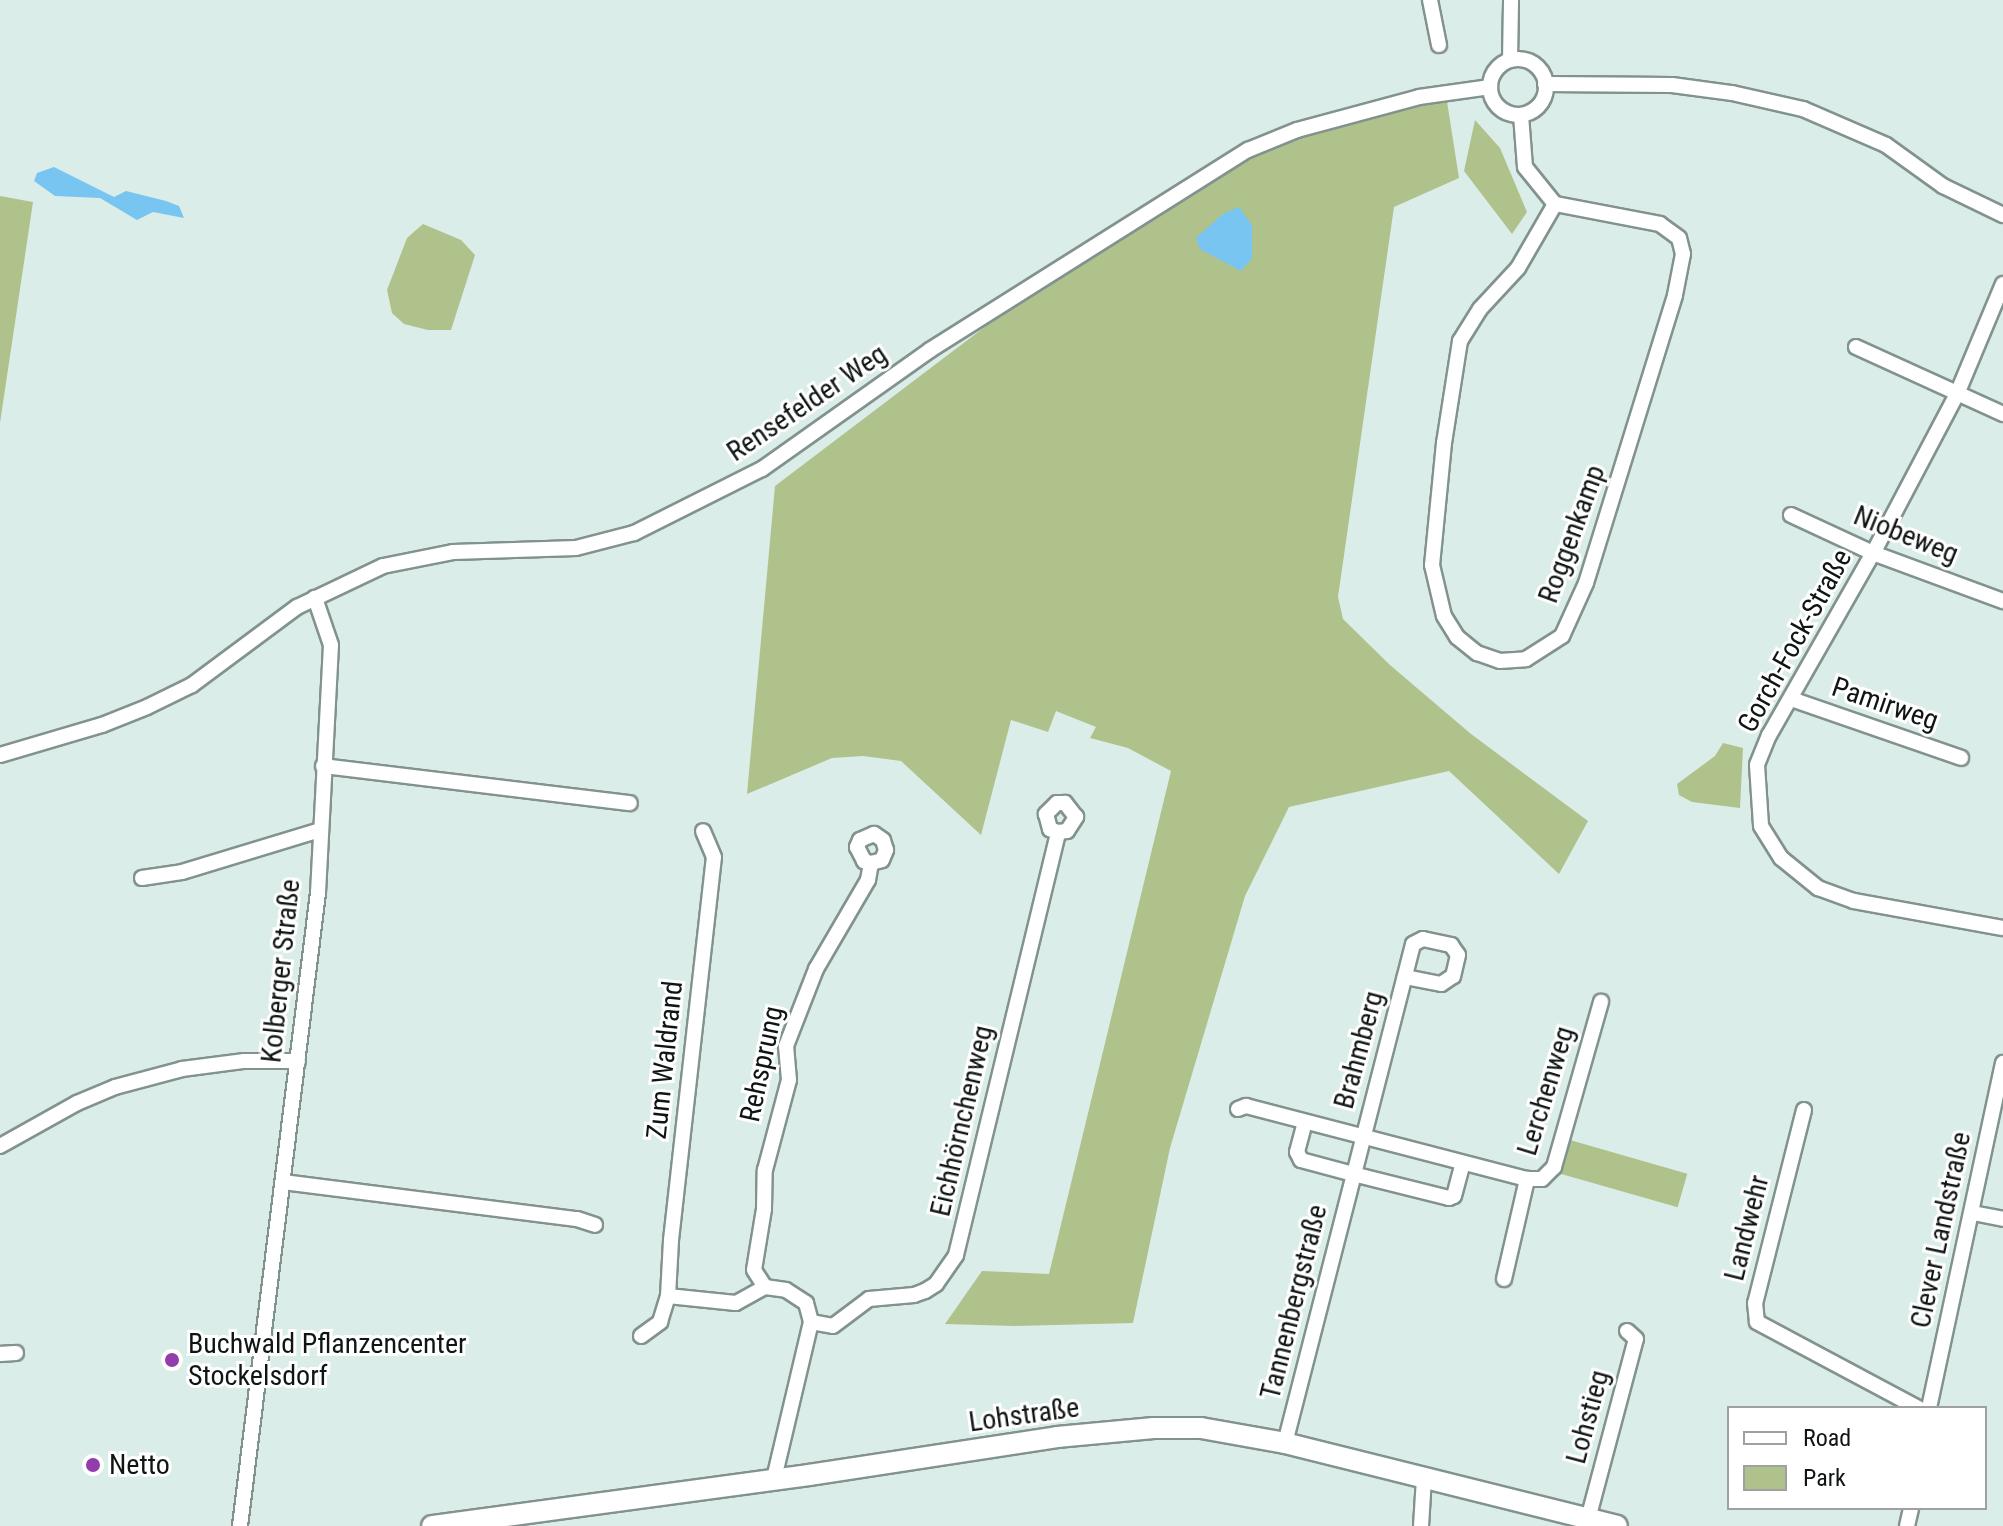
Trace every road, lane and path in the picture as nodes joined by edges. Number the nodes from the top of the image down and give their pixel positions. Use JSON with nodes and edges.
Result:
{"nodes":[{"id":1,"x":1430,"y":0,"type":"edge"},
{"id":2,"x":1511,"y":0,"type":"edge"},
{"id":3,"x":1439,"y":45,"type":"dead end"},
{"id":4,"x":1510,"y":60,"type":"junction"},
{"id":5,"x":1545,"y":84,"type":"junction"},
{"id":6,"x":1490,"y":87,"type":"junction"},
{"id":7,"x":1521,"y":115,"type":"junction"},
{"id":8,"x":1555,"y":204,"type":"junction"},
{"id":9,"x":2003,"y":215,"type":"edge"},
{"id":10,"x":2003,"y":284,"type":"edge"},
{"id":11,"x":1856,"y":347,"type":"dead end"},
{"id":12,"x":1957,"y":394,"type":"junction"},
{"id":13,"x":2003,"y":414,"type":"edge"},
{"id":14,"x":1791,"y":515,"type":"dead end"},
{"id":15,"x":1873,"y":553,"type":"junction"},
{"id":16,"x":315,"y":598,"type":"junction"},
{"id":17,"x":2003,"y":601,"type":"edge"},
{"id":18,"x":1791,"y":699,"type":"junction"},
{"id":19,"x":0,"y":755,"type":"edge"},
{"id":20,"x":1961,"y":758,"type":"dead end"},
{"id":21,"x":323,"y":766,"type":"junction"},
{"id":22,"x":630,"y":803,"type":"dead end"},
{"id":23,"x":320,"y":830,"type":"junction"},
{"id":24,"x":703,"y":831,"type":"dead end"},
{"id":25,"x":1058,"y":832,"type":"dead end"},
{"id":26,"x":871,"y":863,"type":"dead end"},
{"id":27,"x":142,"y":878,"type":"dead end"},
{"id":28,"x":2003,"y":928,"type":"edge"},
{"id":29,"x":1405,"y":977,"type":"dead end"},
{"id":30,"x":1601,"y":1002,"type":"dead end"},
{"id":31,"x":298,"y":1061,"type":"junction"},
{"id":32,"x":2003,"y":1063,"type":"edge"},
{"id":33,"x":1238,"y":1109,"type":"dead end"},
{"id":34,"x":1804,"y":1110,"type":"dead end"},
{"id":35,"x":1305,"y":1122,"type":"junction"},
{"id":36,"x":1363,"y":1137,"type":"junction"},
{"id":37,"x":0,"y":1146,"type":"edge"},
{"id":38,"x":1463,"y":1163,"type":"junction"},
{"id":39,"x":1353,"y":1174,"type":"junction"},
{"id":40,"x":1527,"y":1179,"type":"junction"},
{"id":41,"x":283,"y":1182,"type":"junction"},
{"id":42,"x":1973,"y":1213,"type":"junction"},
{"id":43,"x":2003,"y":1219,"type":"edge"},
{"id":44,"x":595,"y":1225,"type":"dead end"},
{"id":45,"x":1504,"y":1279,"type":"dead end"},
{"id":46,"x":765,"y":1287,"type":"junction"},
{"id":47,"x":668,"y":1296,"type":"junction"},
{"id":48,"x":811,"y":1322,"type":"junction"},
{"id":49,"x":1627,"y":1331,"type":"dead end"},
{"id":50,"x":641,"y":1336,"type":"dead end"},
{"id":51,"x":16,"y":1353,"type":"dead end"},
{"id":52,"x":0,"y":1354,"type":"edge"},
{"id":53,"x":1914,"y":1406,"type":"edge"},
{"id":54,"x":1929,"y":1406,"type":"edge"},
{"id":55,"x":1285,"y":1443,"type":"junction"},
{"id":56,"x":1424,"y":1478,"type":"junction"},
{"id":57,"x":774,"y":1479,"type":"junction"},
{"id":58,"x":1588,"y":1519,"type":"junction"},
{"id":59,"x":509,"y":1521,"type":"edge"},
{"id":60,"x":240,"y":1526,"type":"edge"},
{"id":61,"x":432,"y":1526,"type":"edge"},
{"id":62,"x":1421,"y":1526,"type":"edge"},
{"id":63,"x":1617,"y":1526,"type":"edge"}],
"edges":[{"from":1,"to":3,"type":"street"},
{"from":2,"to":4,"type":"street"},
{"from":4,"to":5,"type":"street"},
{"from":4,"to":6,"type":"street"},
{"from":5,"to":7,"type":"street"},
{"from":5,"to":9,"type":"street"},
{"from":6,"to":7,"type":"street"},
{"from":6,"to":16,"type":"street","name":"Rensefelder Weg"},
{"from":7,"to":8,"type":"street"},
{"from":8,"to":8,"type":"street","name":"Roggenkamp"},
{"from":10,"to":12,"type":"street","name":"Gorch-Fock-Straße"},
{"from":11,"to":12,"type":"street"},
{"from":12,"to":13,"type":"street"},
{"from":12,"to":15,"type":"street","name":"Gorch-Fock-Straße"},
{"from":14,"to":15,"type":"street","name":"Niobeweg"},
{"from":15,"to":17,"type":"street","name":"Niobeweg"},
{"from":15,"to":18,"type":"street","name":"Gorch-Fock-Straße"},
{"from":16,"to":19,"type":"street","name":"Rensefelder Weg"},
{"from":16,"to":21,"type":"street","name":"Kolberger Straße"},
{"from":18,"to":20,"type":"street","name":"Pamirweg"},
{"from":18,"to":28,"type":"street","name":"Gorch-Fock-Straße"},
{"from":21,"to":22,"type":"street"},
{"from":21,"to":23,"type":"street","name":"Kolberger Straße"},
{"from":23,"to":27,"type":"street"},
{"from":23,"to":31,"type":"street","name":"Kolberger Straße"},
{"from":24,"to":47,"type":"street","name":"Zum Waldrand"},
{"from":25,"to":48,"type":"street","name":"Eichhörnchenweg"},
{"from":26,"to":46,"type":"street","name":"Rehsprung"},
{"from":29,"to":36,"type":"street","name":"Brahmberg"},
{"from":30,"to":40,"type":"street","name":"Lerchenweg"},
{"from":31,"to":37,"type":"street"},
{"from":31,"to":41,"type":"street","name":"Kolberger Straße"},
{"from":32,"to":42,"type":"street","name":"Clever Landstraße"},
{"from":33,"to":35,"type":"street"},
{"from":34,"to":53,"type":"street","name":"Landwehr"},
{"from":35,"to":36,"type":"street"},
{"from":35,"to":39,"type":"street","name":"Tannenbergstraße"},
{"from":36,"to":38,"type":"street"},
{"from":36,"to":39,"type":"street","name":"Tannenbergstraße"},
{"from":38,"to":39,"type":"street","name":"Tannenbergstraße"},
{"from":38,"to":40,"type":"street"},
{"from":39,"to":55,"type":"street","name":"Tannenbergstraße"},
{"from":40,"to":45,"type":"street"},
{"from":41,"to":44,"type":"street"},
{"from":41,"to":60,"type":"street","name":"Kolberger Straße"},
{"from":42,"to":43,"type":"street"},
{"from":42,"to":54,"type":"street","name":"Clever Landstraße"},
{"from":46,"to":47,"type":"street"},
{"from":46,"to":48,"type":"street"},
{"from":47,"to":50,"type":"street","name":"Zum Waldrand"},
{"from":48,"to":57,"type":"street"},
{"from":49,"to":58,"type":"street","name":"Lohstieg"},
{"from":51,"to":52,"type":"street"},
{"from":55,"to":56,"type":"main road","name":"Lohstraße"},
{"from":55,"to":57,"type":"main road","name":"Lohstraße"},
{"from":56,"to":58,"type":"main road","name":"Lohstraße"},
{"from":56,"to":62,"type":"street"},
{"from":57,"to":59,"type":"main road","name":"Lohstraße"},
{"from":58,"to":63,"type":"main road","name":"Lohstraße"},
{"from":59,"to":61,"type":"main road","name":"Lohstraße"}]}
